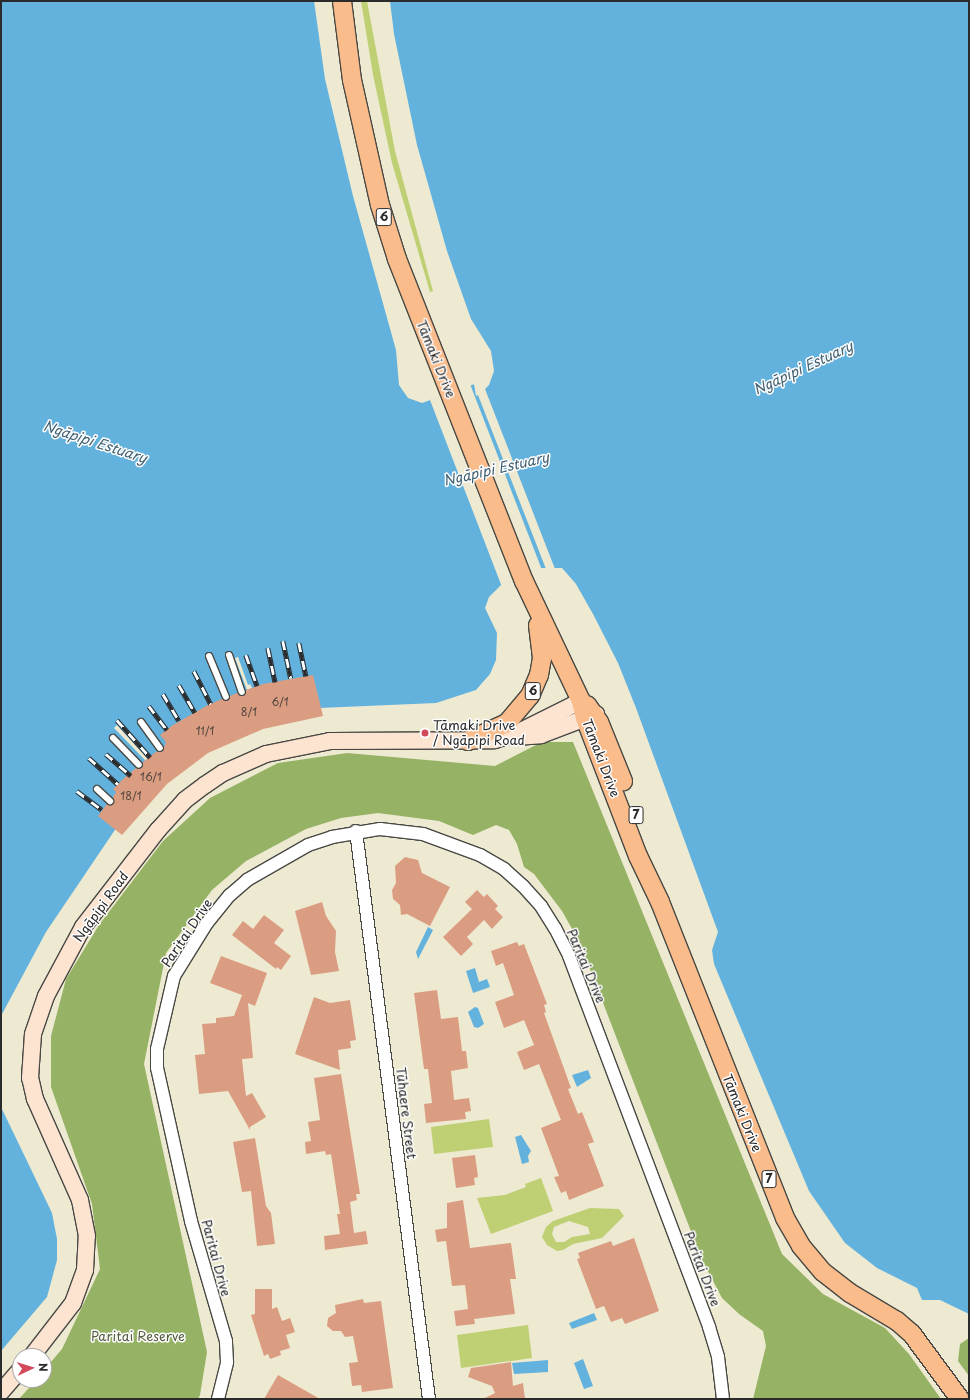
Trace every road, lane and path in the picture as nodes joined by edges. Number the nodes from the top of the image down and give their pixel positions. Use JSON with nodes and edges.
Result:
{"nodes":[{"id":1,"x":342,"y":1,"type":"edge"},
{"id":2,"x":536,"y":608,"type":"junction"},
{"id":3,"x":229,"y":655,"type":"dead end"},
{"id":4,"x":209,"y":656,"type":"dead end"},
{"id":5,"x":242,"y":692,"type":"dead end"},
{"id":6,"x":226,"y":697,"type":"dead end"},
{"id":7,"x":587,"y":711,"type":"junction"},
{"id":8,"x":141,"y":722,"type":"dead end"},
{"id":9,"x":113,"y":738,"type":"dead end"},
{"id":10,"x":468,"y":742,"type":"junction"},
{"id":11,"x":160,"y":748,"type":"dead end"},
{"id":12,"x":139,"y":765,"type":"dead end"},
{"id":13,"x":97,"y":789,"type":"dead end"},
{"id":14,"x":110,"y":800,"type":"dead end"},
{"id":15,"x":356,"y":832,"type":"junction"},
{"id":16,"x":38,"y":1348,"type":"edge"},
{"id":17,"x":12,"y":1379,"type":"edge"},
{"id":18,"x":1,"y":1392,"type":"edge"},
{"id":19,"x":218,"y":1399,"type":"edge"},
{"id":20,"x":429,"y":1399,"type":"edge"},
{"id":21,"x":723,"y":1399,"type":"edge"},
{"id":22,"x":960,"y":1399,"type":"edge"}],
"edges":[{"from":1,"to":2,"type":"main road","name":"Tāmaki Drive","number":"6"},
{"from":2,"to":7,"type":"main road","name":"Tāmaki Drive","number":"6"},
{"from":2,"to":10,"type":"main road","number":"6"},
{"from":3,"to":5,"type":"lane"},
{"from":4,"to":6,"type":"lane"},
{"from":7,"to":10,"type":"main road","name":"Ngāpipi Road","number":"6"},
{"from":7,"to":22,"type":"main road","name":"Tāmaki Drive","number":"7"},
{"from":8,"to":11,"type":"lane"},
{"from":9,"to":12,"type":"lane"},
{"from":10,"to":16,"type":"main road","name":"Ngāpipi Road","number":"6"},
{"from":13,"to":14,"type":"lane"},
{"from":15,"to":19,"type":"street","name":"Paritai Drive"},
{"from":15,"to":20,"type":"street","name":"Tūhaere Street"},
{"from":15,"to":21,"type":"street","name":"Paritai Drive"},
{"from":17,"to":18,"type":"main road"}]}
